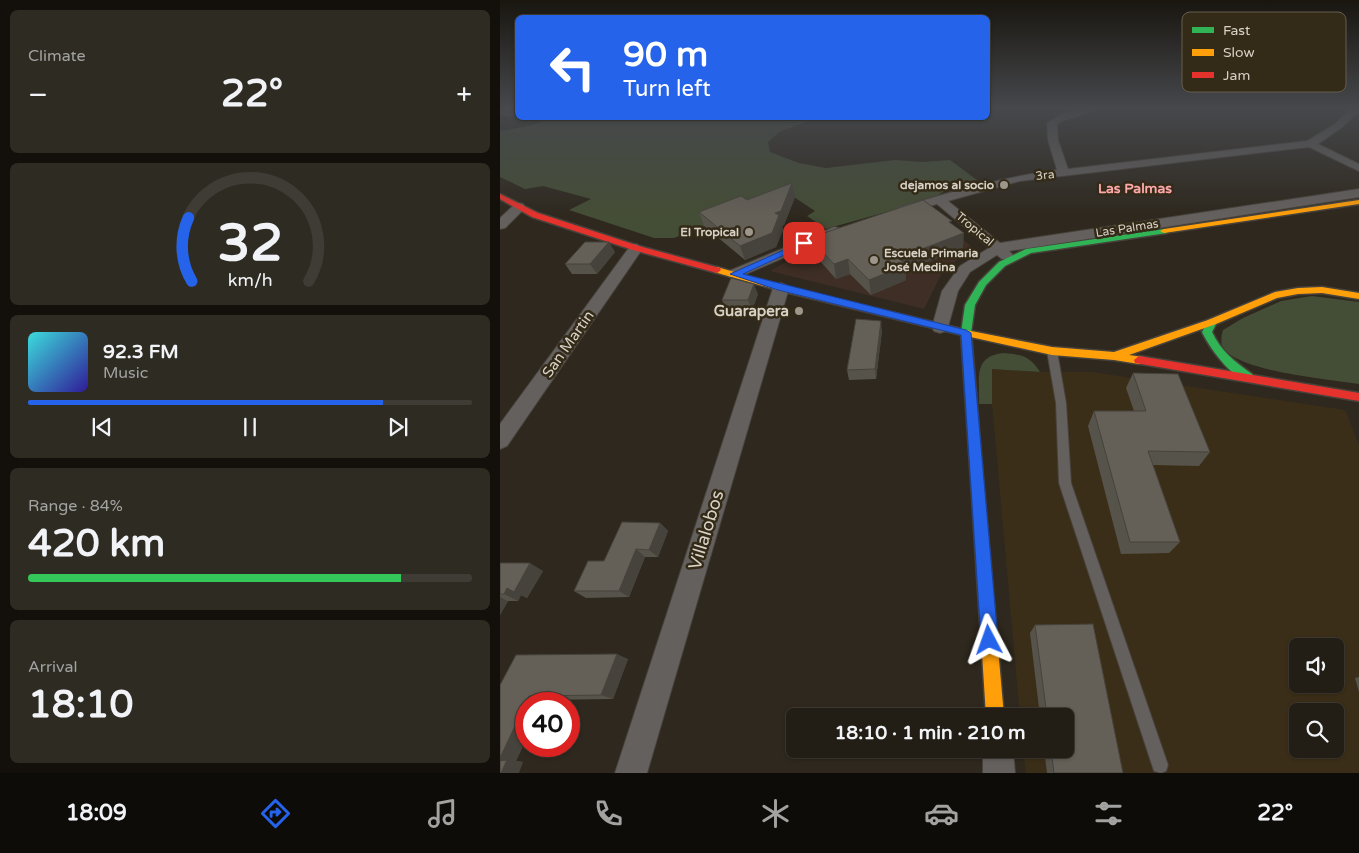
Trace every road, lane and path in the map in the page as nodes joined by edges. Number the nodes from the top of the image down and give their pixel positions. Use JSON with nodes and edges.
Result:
{"nodes":[{"id":1,"x":1054,"y":143,"type":"edge"},
{"id":2,"x":1310,"y":144,"type":"joint"},
{"id":3,"x":1359,"y":168,"type":"edge"},
{"id":4,"x":1064,"y":173,"type":"junction"},
{"id":5,"x":1359,"y":193,"type":"edge"},
{"id":6,"x":500,"y":196,"type":"edge"},
{"id":7,"x":940,"y":200,"type":"junction"},
{"id":8,"x":1359,"y":202,"type":"edge"},
{"id":9,"x":519,"y":207,"type":"junction"},
{"id":10,"x":889,"y":214,"type":"edge"},
{"id":11,"x":500,"y":225,"type":"edge"},
{"id":12,"x":847,"y":226,"type":"edge"},
{"id":13,"x":636,"y":248,"type":"junction"},
{"id":14,"x":998,"y":248,"type":"junction"},
{"id":15,"x":1010,"y":258,"type":"junction"},
{"id":16,"x":734,"y":274,"type":"junction"},
{"id":17,"x":781,"y":288,"type":"junction"},
{"id":18,"x":1359,"y":296,"type":"edge"},
{"id":19,"x":1212,"y":322,"type":"junction"},
{"id":20,"x":940,"y":327,"type":"junction"},
{"id":21,"x":966,"y":333,"type":"junction"},
{"id":22,"x":1052,"y":351,"type":"junction"},
{"id":23,"x":1114,"y":356,"type":"junction"},
{"id":24,"x":1250,"y":378,"type":"junction"},
{"id":25,"x":1359,"y":397,"type":"edge"},
{"id":26,"x":500,"y":440,"type":"edge"},
{"id":27,"x":994,"y":708,"type":"edge"},
{"id":28,"x":998,"y":758,"type":"edge"},
{"id":29,"x":1160,"y":765,"type":"dead end"},
{"id":30,"x":631,"y":773,"type":"edge"},
{"id":31,"x":999,"y":773,"type":"edge"}],
"edges":[{"from":1,"to":4,"type":"street"},
{"from":2,"to":3,"type":"street"},
{"from":2,"to":4,"type":"street","name":"3ra"},
{"from":4,"to":7,"type":"street","name":"3ra"},
{"from":5,"to":14,"type":"street","name":"Las Palmas"},
{"from":6,"to":9,"type":"main road"},
{"from":7,"to":10,"type":"street","name":"3ra"},
{"from":7,"to":14,"type":"street","name":"Tropical"},
{"from":8,"to":15,"type":"main road","name":"Las Palmas"},
{"from":9,"to":11,"type":"street"},
{"from":9,"to":13,"type":"main road"},
{"from":12,"to":16,"type":"street"},
{"from":13,"to":16,"type":"main road"},
{"from":13,"to":26,"type":"street","name":"San Martin"},
{"from":14,"to":15,"type":"street","name":"Tropical"},
{"from":14,"to":20,"type":"street","name":"Las Palmas"},
{"from":15,"to":21,"type":"main road","name":"Las Palmas"},
{"from":16,"to":17,"type":"main road"},
{"from":17,"to":20,"type":"main road"},
{"from":17,"to":30,"type":"street","name":"Villalobos"},
{"from":18,"to":19,"type":"main road"},
{"from":19,"to":23,"type":"main road"},
{"from":19,"to":24,"type":"main road"},
{"from":20,"to":21,"type":"main road"},
{"from":21,"to":22,"type":"main road"},
{"from":21,"to":27,"type":"main road","name":"Las Palmas"},
{"from":22,"to":23,"type":"main road"},
{"from":22,"to":29,"type":"lane"},
{"from":23,"to":24,"type":"main road"},
{"from":24,"to":25,"type":"main road"},
{"from":28,"to":31,"type":"street"}]}
